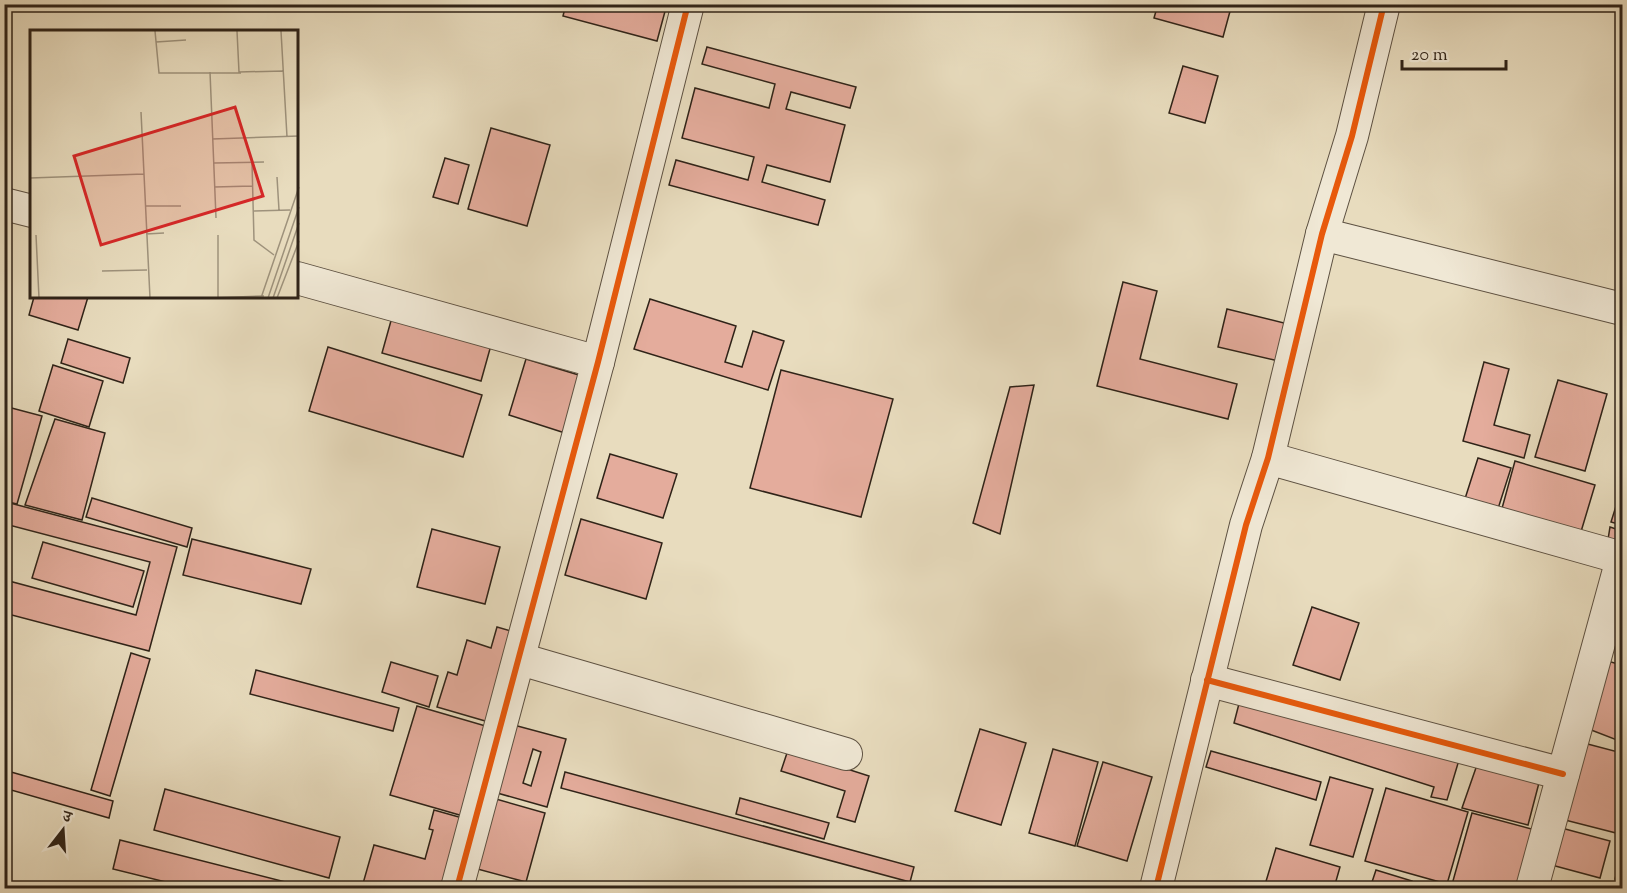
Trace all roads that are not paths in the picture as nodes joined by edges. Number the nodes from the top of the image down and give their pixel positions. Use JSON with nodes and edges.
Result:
{"nodes":[{"id":1,"x":688,"y":4,"type":"edge"},
{"id":2,"x":1384,"y":4,"type":"edge"},
{"id":3,"x":4,"y":204,"type":"edge"},
{"id":4,"x":30,"y":210,"type":"edge"},
{"id":5,"x":1322,"y":234,"type":"junction"},
{"id":6,"x":298,"y":278,"type":"edge"},
{"id":7,"x":1623,"y":309,"type":"edge"},
{"id":8,"x":598,"y":362,"type":"junction"},
{"id":9,"x":1268,"y":458,"type":"junction"},
{"id":10,"x":1623,"y":559,"type":"edge"},
{"id":11,"x":520,"y":659,"type":"junction"},
{"id":12,"x":1207,"y":680,"type":"junction"},
{"id":13,"x":846,"y":754,"type":"dead end"},
{"id":14,"x":1563,"y":774,"type":"junction"},
{"id":15,"x":457,"y":888,"type":"edge"},
{"id":16,"x":1156,"y":888,"type":"edge"},
{"id":17,"x":1532,"y":888,"type":"edge"}],
"edges":[{"from":1,"to":8,"type":"street"},
{"from":2,"to":5,"type":"street"},
{"from":3,"to":4,"type":"street"},
{"from":5,"to":7,"type":"street"},
{"from":5,"to":9,"type":"street"},
{"from":6,"to":8,"type":"street"},
{"from":8,"to":11,"type":"street"},
{"from":9,"to":10,"type":"street"},
{"from":9,"to":12,"type":"street"},
{"from":10,"to":14,"type":"street"},
{"from":11,"to":13,"type":"street"},
{"from":11,"to":15,"type":"street"},
{"from":12,"to":14,"type":"street"},
{"from":12,"to":16,"type":"street"},
{"from":14,"to":17,"type":"street"}]}
